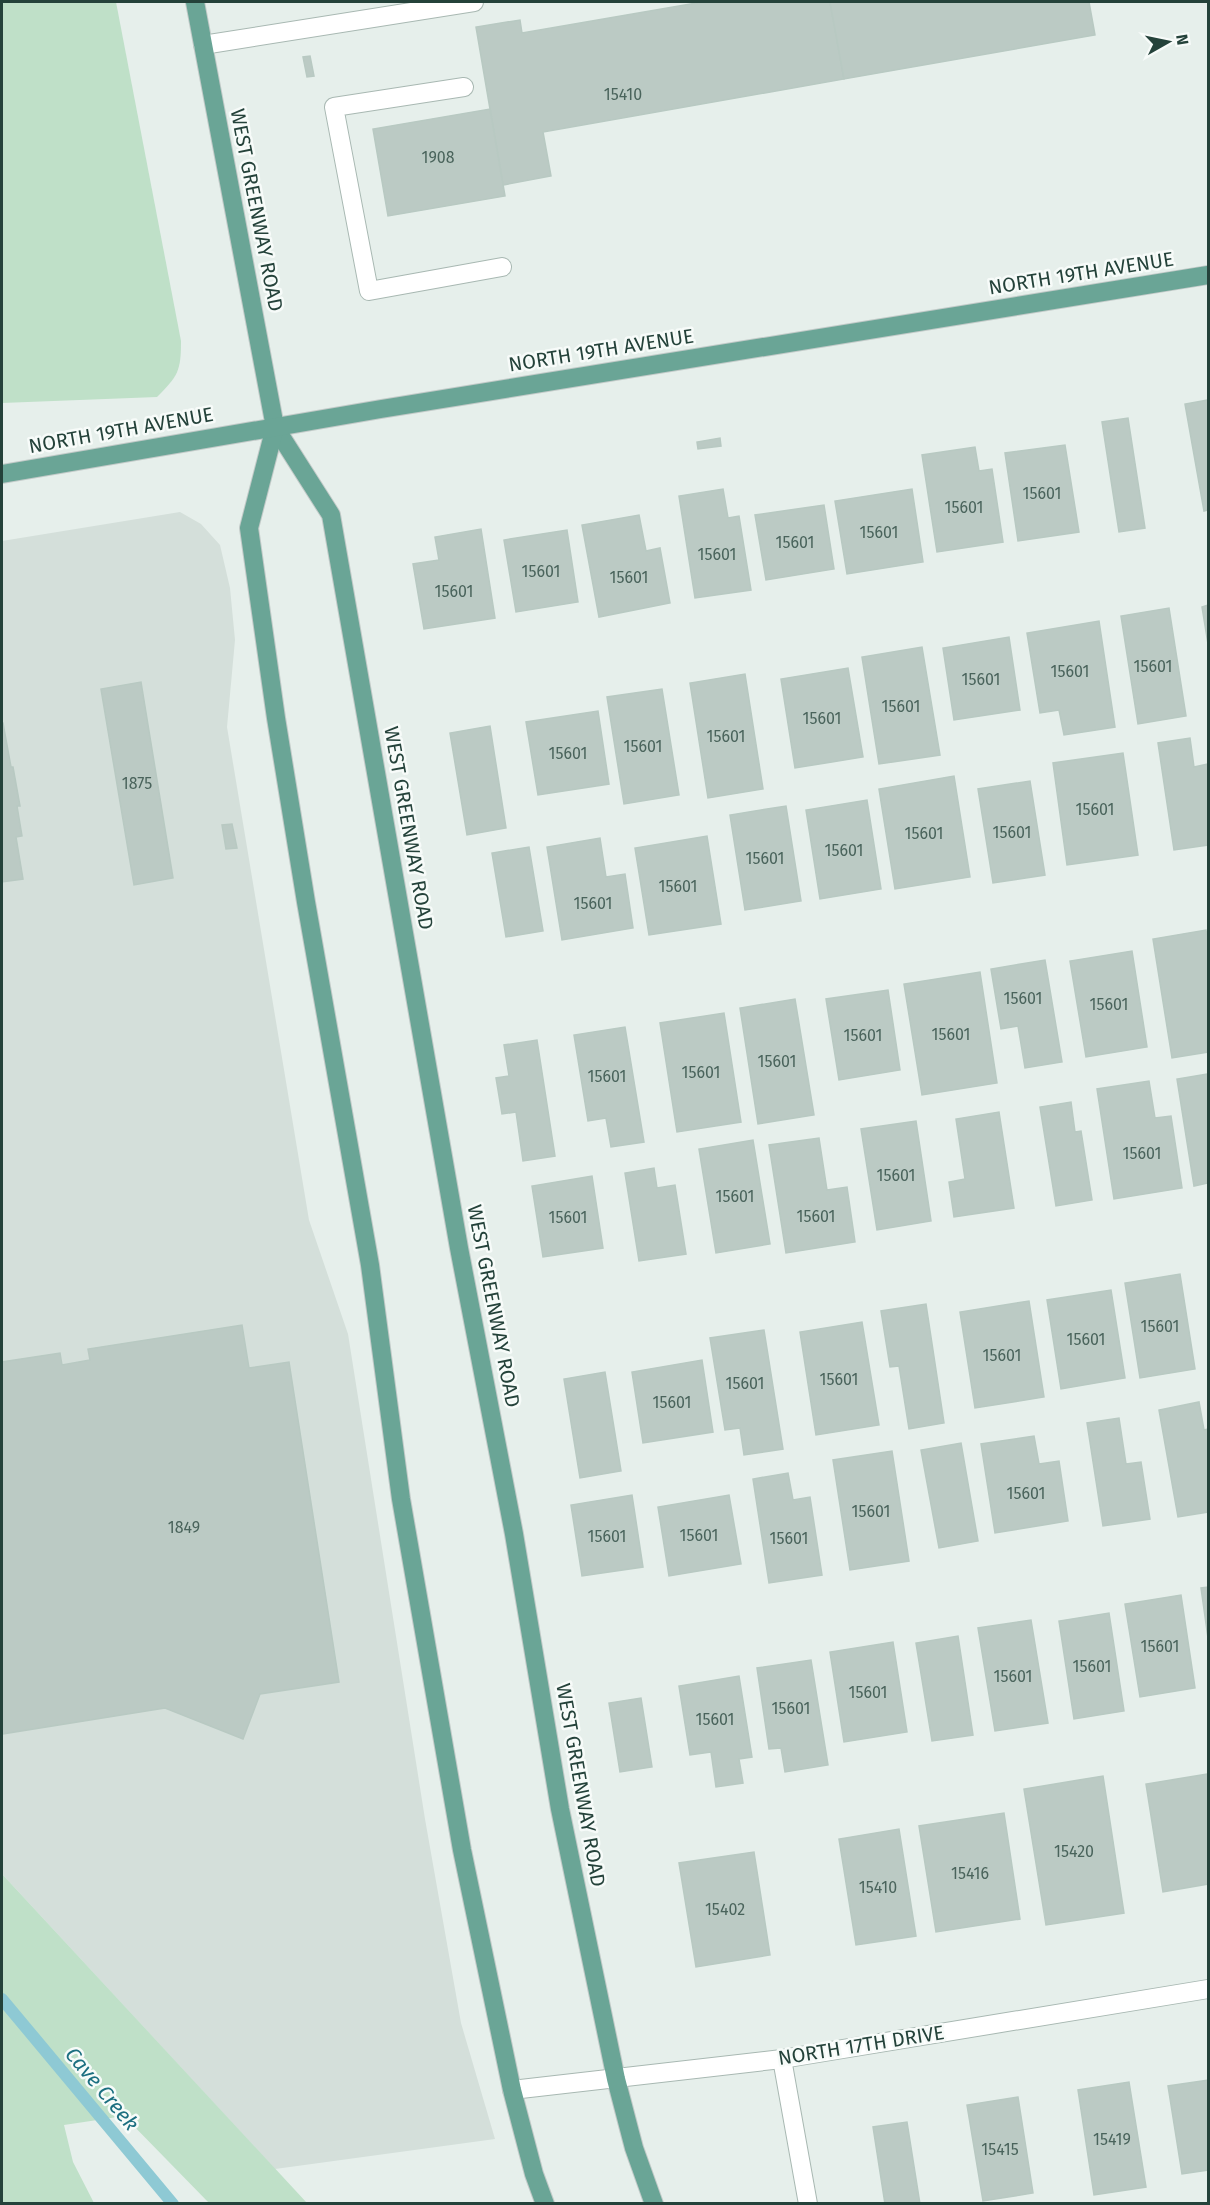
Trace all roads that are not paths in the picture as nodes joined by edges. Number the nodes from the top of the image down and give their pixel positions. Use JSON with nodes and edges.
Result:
{"nodes":[{"id":1,"x":195,"y":2,"type":"edge"},
{"id":2,"x":474,"y":2,"type":"edge"},
{"id":3,"x":203,"y":45,"type":"junction"},
{"id":4,"x":464,"y":87,"type":"dead end"},
{"id":5,"x":502,"y":267,"type":"dead end"},
{"id":6,"x":1209,"y":275,"type":"edge"},
{"id":7,"x":275,"y":427,"type":"junction"},
{"id":8,"x":2,"y":474,"type":"edge"},
{"id":9,"x":1209,"y":1989,"type":"edge"},
{"id":10,"x":782,"y":2059,"type":"junction"},
{"id":11,"x":616,"y":2079,"type":"junction"},
{"id":12,"x":512,"y":2090,"type":"junction"},
{"id":13,"x":545,"y":2204,"type":"edge"},
{"id":14,"x":654,"y":2204,"type":"edge"},
{"id":15,"x":808,"y":2204,"type":"edge"}],
"edges":[{"from":1,"to":3,"type":"main road","name":"WEST GREENWAY ROAD"},
{"from":2,"to":3,"type":"street"},
{"from":3,"to":7,"type":"main road","name":"WEST GREENWAY ROAD"},
{"from":4,"to":5,"type":"street"},
{"from":6,"to":7,"type":"main road","name":"NORTH 19TH AVENUE"},
{"from":7,"to":8,"type":"main road","name":"NORTH 19TH AVENUE"},
{"from":7,"to":11,"type":"main road","name":"WEST GREENWAY ROAD"},
{"from":7,"to":12,"type":"main road","name":"WEST GREENWAY ROAD"},
{"from":9,"to":10,"type":"street","name":"NORTH 17TH DRIVE"},
{"from":10,"to":11,"type":"street","name":"NORTH 17TH DRIVE"},
{"from":10,"to":15,"type":"street"},
{"from":11,"to":12,"type":"street","name":"NORTH 17TH DRIVE"},
{"from":11,"to":14,"type":"main road","name":"WEST GREENWAY ROAD"},
{"from":12,"to":13,"type":"main road","name":"WEST GREENWAY ROAD"}]}
